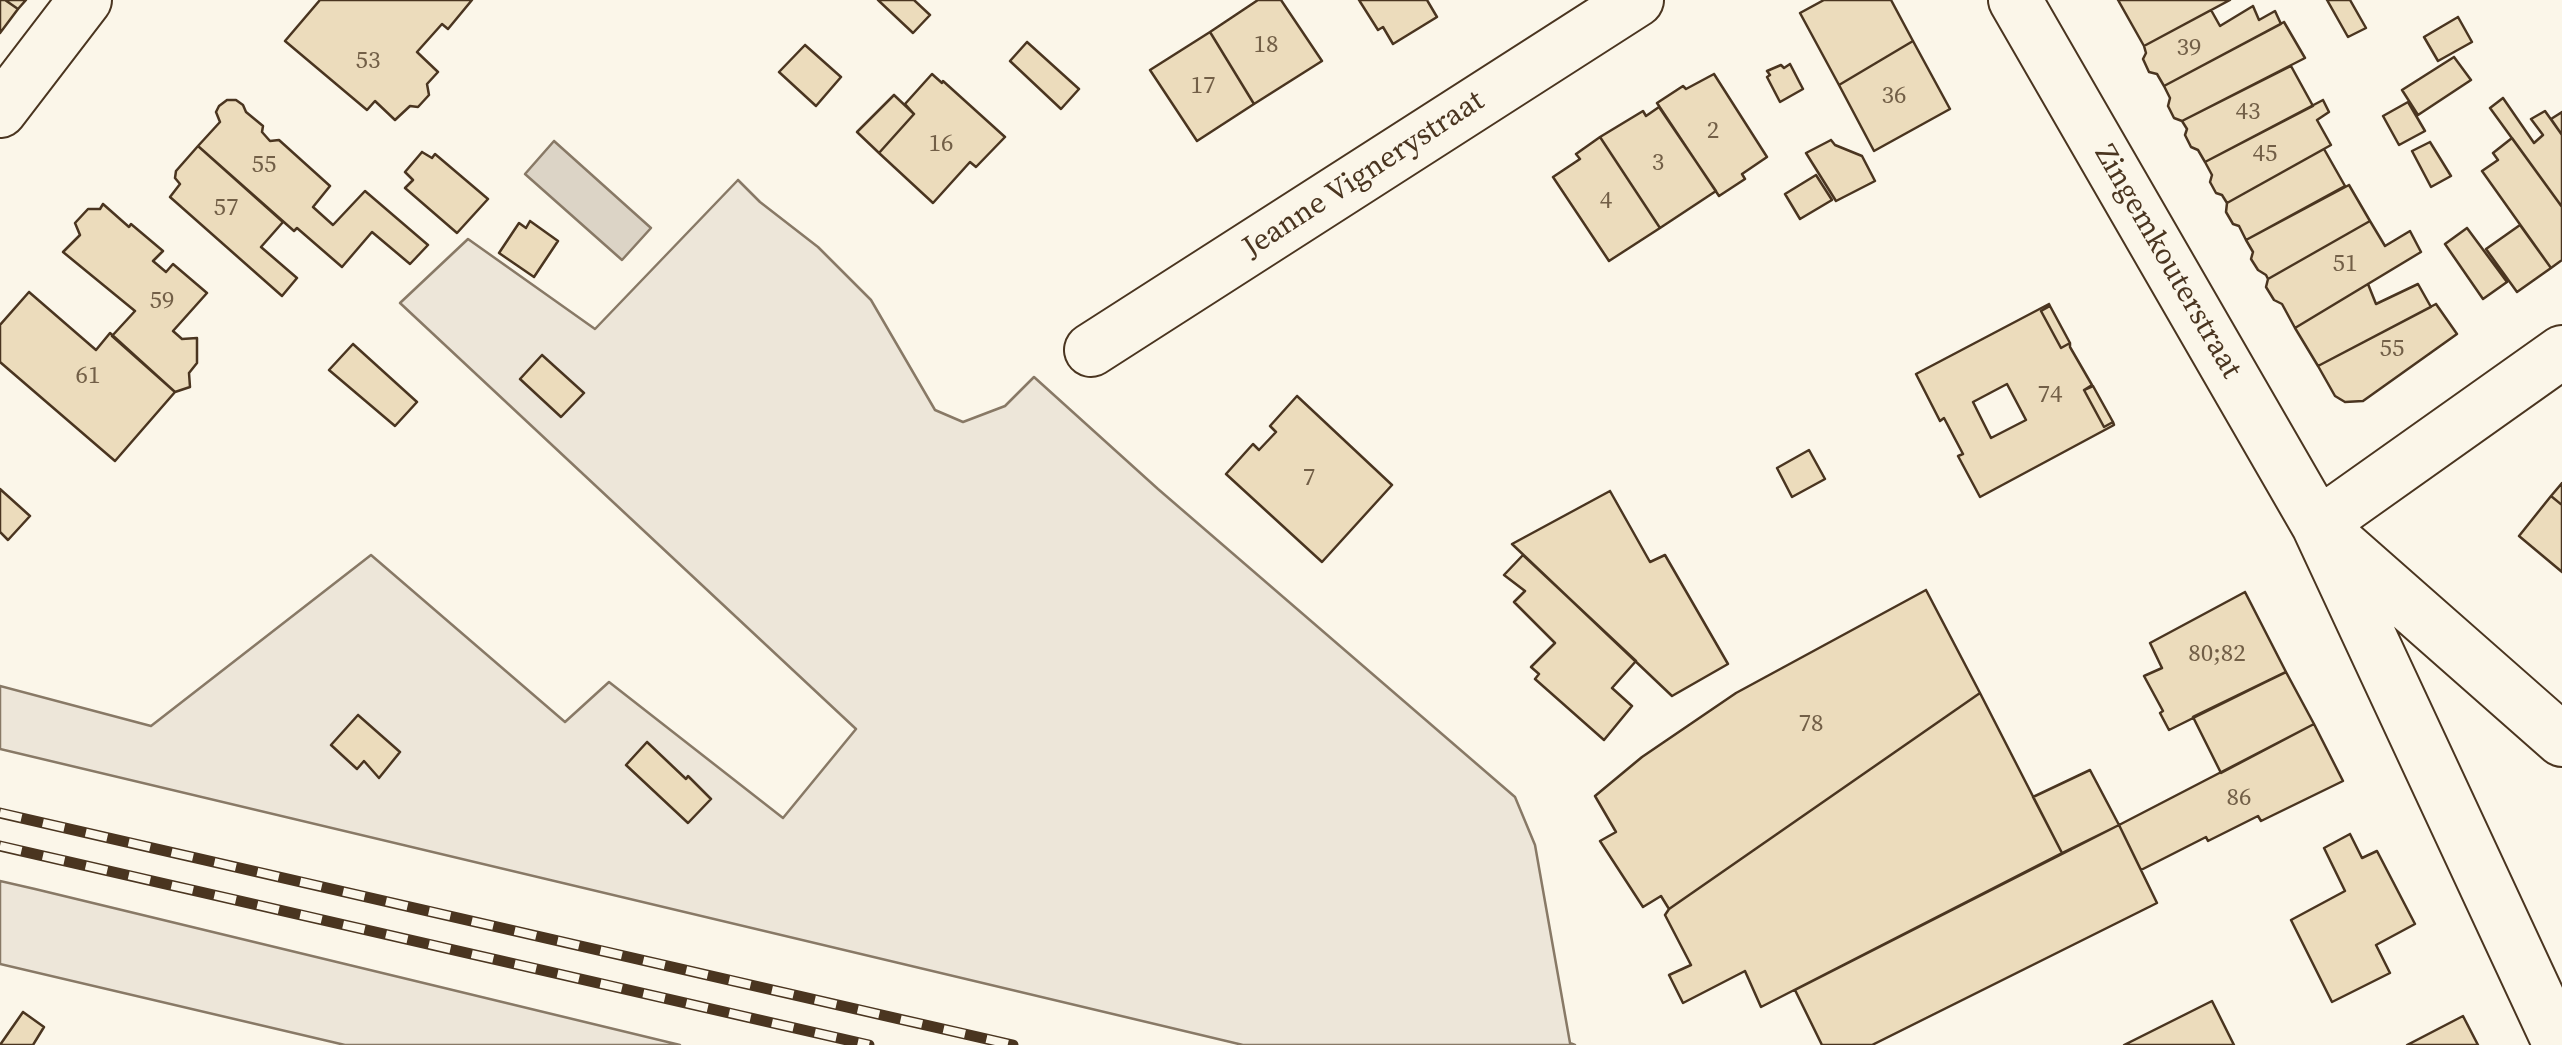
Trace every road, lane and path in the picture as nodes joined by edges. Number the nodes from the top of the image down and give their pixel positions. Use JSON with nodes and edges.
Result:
{"nodes":[{"id":1,"x":85,"y":0,"type":"edge"},
{"id":2,"x":1636,"y":0,"type":"edge"},
{"id":3,"x":2016,"y":0,"type":"edge"},
{"id":4,"x":0,"y":110,"type":"edge"},
{"id":5,"x":1091,"y":350,"type":"dead end"},
{"id":6,"x":2562,"y":352,"type":"edge"},
{"id":7,"x":2318,"y":525,"type":"junction"},
{"id":8,"x":2562,"y":740,"type":"edge"},
{"id":9,"x":2560,"y":1045,"type":"edge"}],
"edges":[{"from":1,"to":4,"type":"street"},
{"from":2,"to":5,"type":"street","name":"Jeanne Vignerystraat"},
{"from":3,"to":7,"type":"street","name":"Zingemkouterstraat"},
{"from":6,"to":7,"type":"street"},
{"from":7,"to":8,"type":"street","name":"Zingemkouterstraat"},
{"from":7,"to":9,"type":"street","name":"Zingemkouterstraat"}]}
